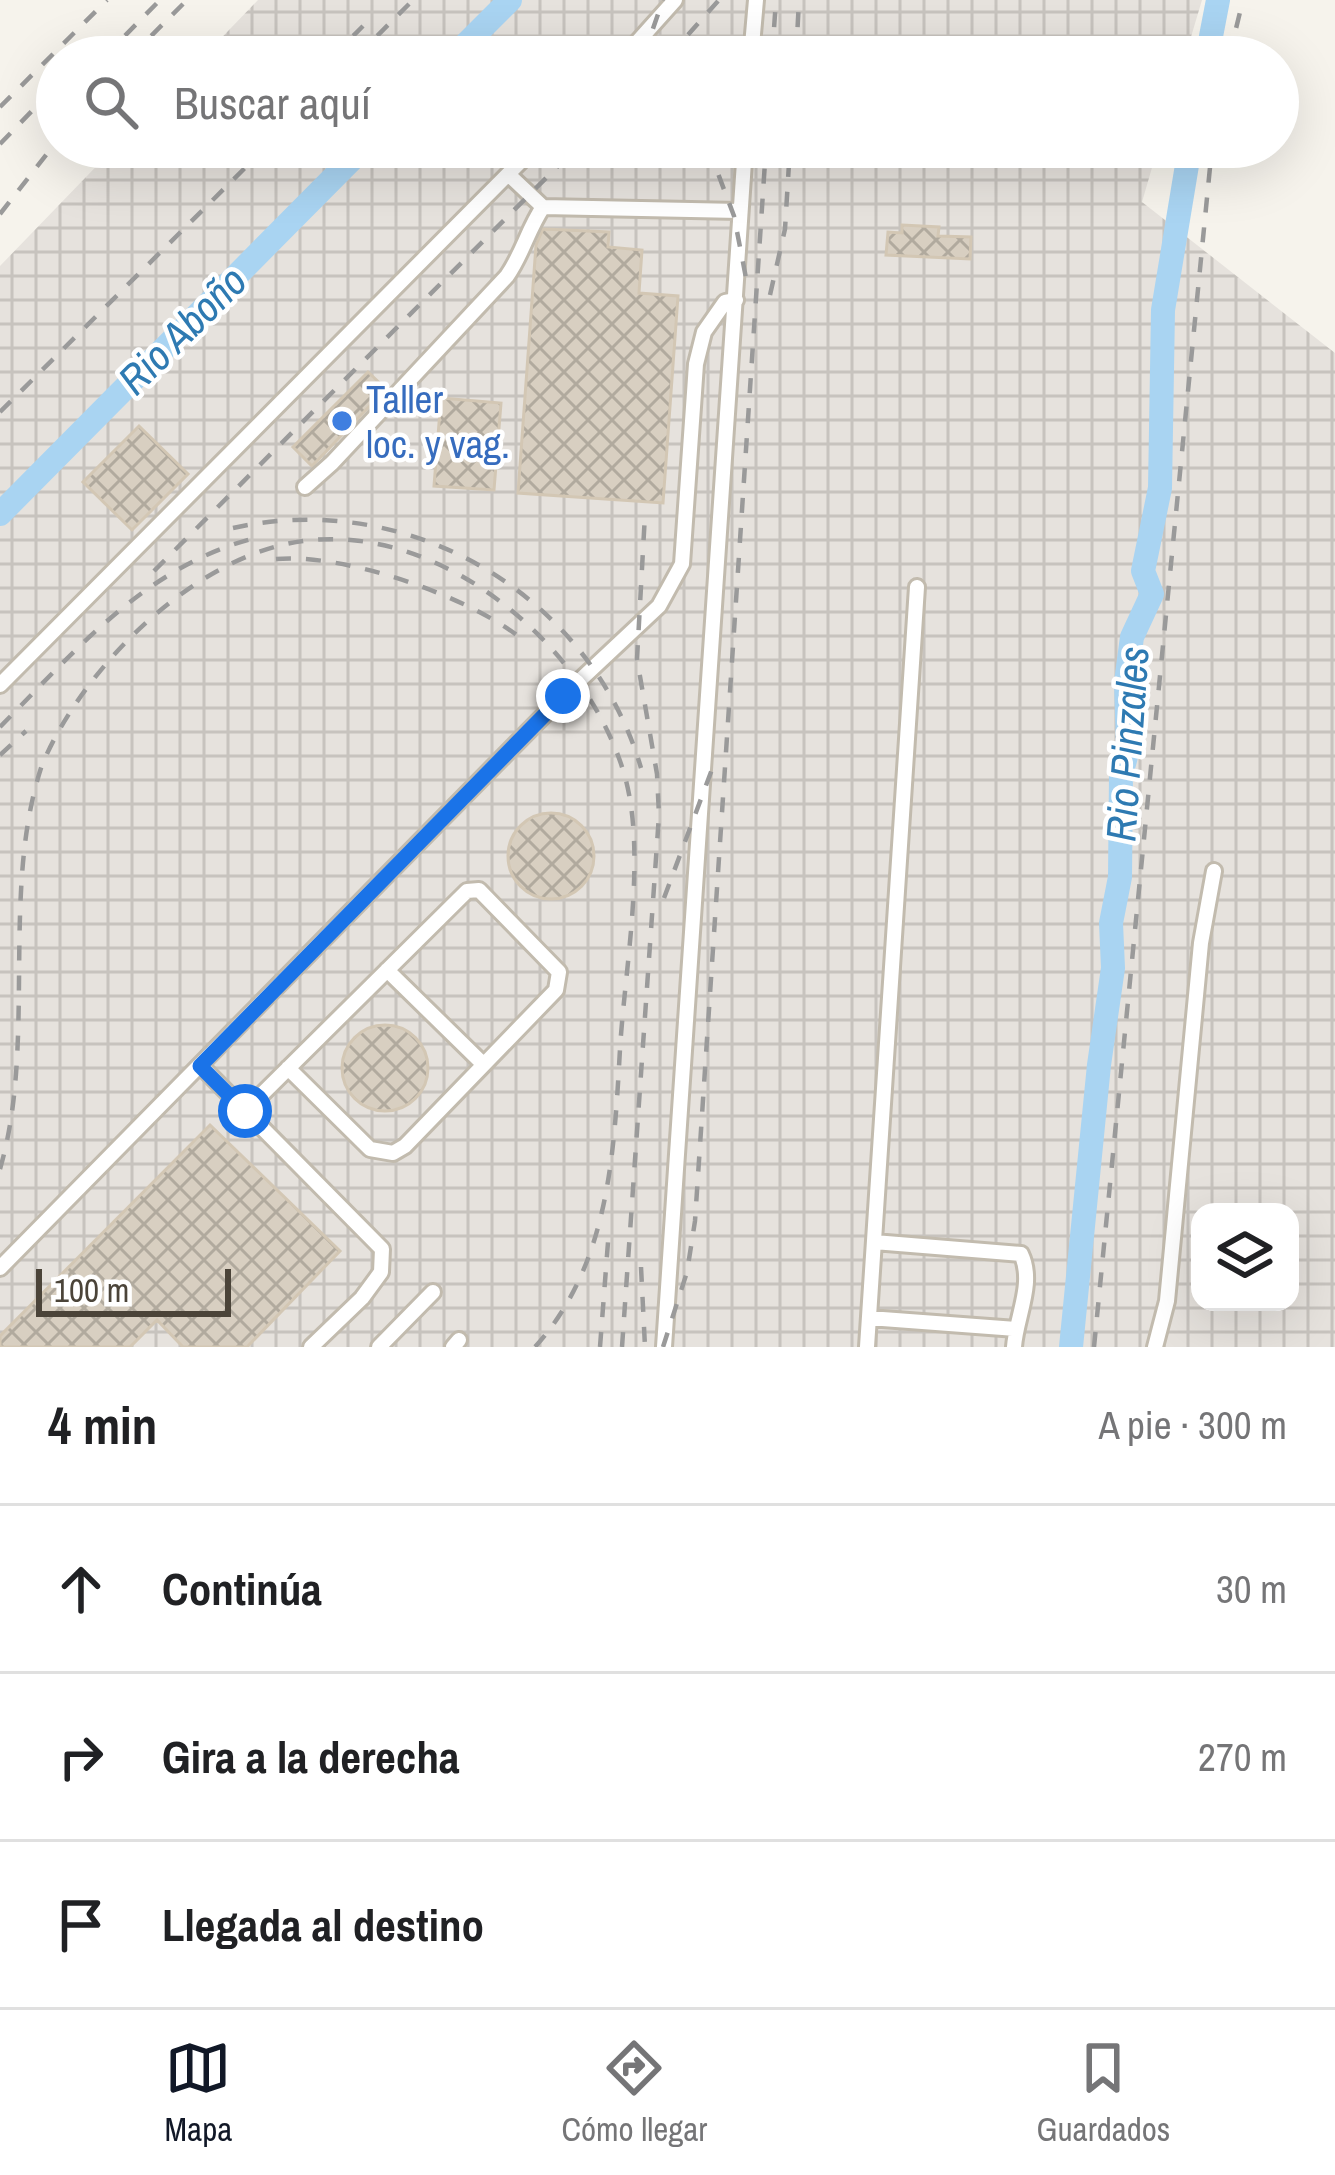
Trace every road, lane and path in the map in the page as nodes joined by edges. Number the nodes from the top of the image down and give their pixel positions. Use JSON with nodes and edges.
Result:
{"nodes":[{"id":1,"x":675,"y":0,"type":"edge"},
{"id":2,"x":756,"y":0,"type":"edge"},
{"id":3,"x":642,"y":36,"type":"edge"},
{"id":4,"x":753,"y":36,"type":"edge"},
{"id":5,"x":514,"y":168,"type":"edge"},
{"id":6,"x":743,"y":168,"type":"edge"},
{"id":7,"x":508,"y":174,"type":"junction"},
{"id":8,"x":543,"y":206,"type":"junction"},
{"id":9,"x":740,"y":212,"type":"junction"},
{"id":10,"x":736,"y":300,"type":"junction"},
{"id":11,"x":305,"y":487,"type":"dead end"},
{"id":12,"x":917,"y":587,"type":"dead end"},
{"id":13,"x":0,"y":685,"type":"edge"},
{"id":14,"x":1214,"y":871,"type":"dead end"},
{"id":15,"x":387,"y":970,"type":"junction"},
{"id":16,"x":483,"y":1064,"type":"junction"},
{"id":17,"x":200,"y":1066,"type":"junction"},
{"id":18,"x":288,"y":1068,"type":"junction"},
{"id":19,"x":245,"y":1111,"type":"junction"},
{"id":20,"x":874,"y":1242,"type":"junction"},
{"id":21,"x":0,"y":1268,"type":"edge"},
{"id":22,"x":434,"y":1292,"type":"dead end"},
{"id":23,"x":869,"y":1318,"type":"junction"},
{"id":24,"x":1016,"y":1329,"type":"junction"},
{"id":25,"x":311,"y":1347,"type":"edge"},
{"id":26,"x":379,"y":1347,"type":"edge"},
{"id":27,"x":664,"y":1347,"type":"edge"},
{"id":28,"x":867,"y":1347,"type":"edge"},
{"id":29,"x":1014,"y":1347,"type":"edge"},
{"id":30,"x":1155,"y":1347,"type":"edge"}],
"edges":[{"from":1,"to":3,"type":"lane"},
{"from":2,"to":4,"type":"lane"},
{"from":5,"to":7,"type":"lane"},
{"from":6,"to":9,"type":"lane"},
{"from":7,"to":8,"type":"lane"},
{"from":7,"to":13,"type":"lane"},
{"from":8,"to":9,"type":"lane"},
{"from":8,"to":11,"type":"lane"},
{"from":9,"to":10,"type":"lane"},
{"from":10,"to":17,"type":"lane"},
{"from":10,"to":27,"type":"lane"},
{"from":12,"to":20,"type":"lane"},
{"from":14,"to":30,"type":"lane"},
{"from":15,"to":16,"type":"lane"},
{"from":15,"to":16,"type":"lane"},
{"from":15,"to":18,"type":"lane"},
{"from":16,"to":18,"type":"lane"},
{"from":17,"to":19,"type":"lane"},
{"from":17,"to":21,"type":"lane"},
{"from":18,"to":19,"type":"lane"},
{"from":19,"to":25,"type":"lane"},
{"from":20,"to":23,"type":"lane"},
{"from":20,"to":24,"type":"lane"},
{"from":22,"to":26,"type":"lane"},
{"from":23,"to":24,"type":"lane"},
{"from":23,"to":28,"type":"lane"},
{"from":24,"to":29,"type":"lane"}]}
